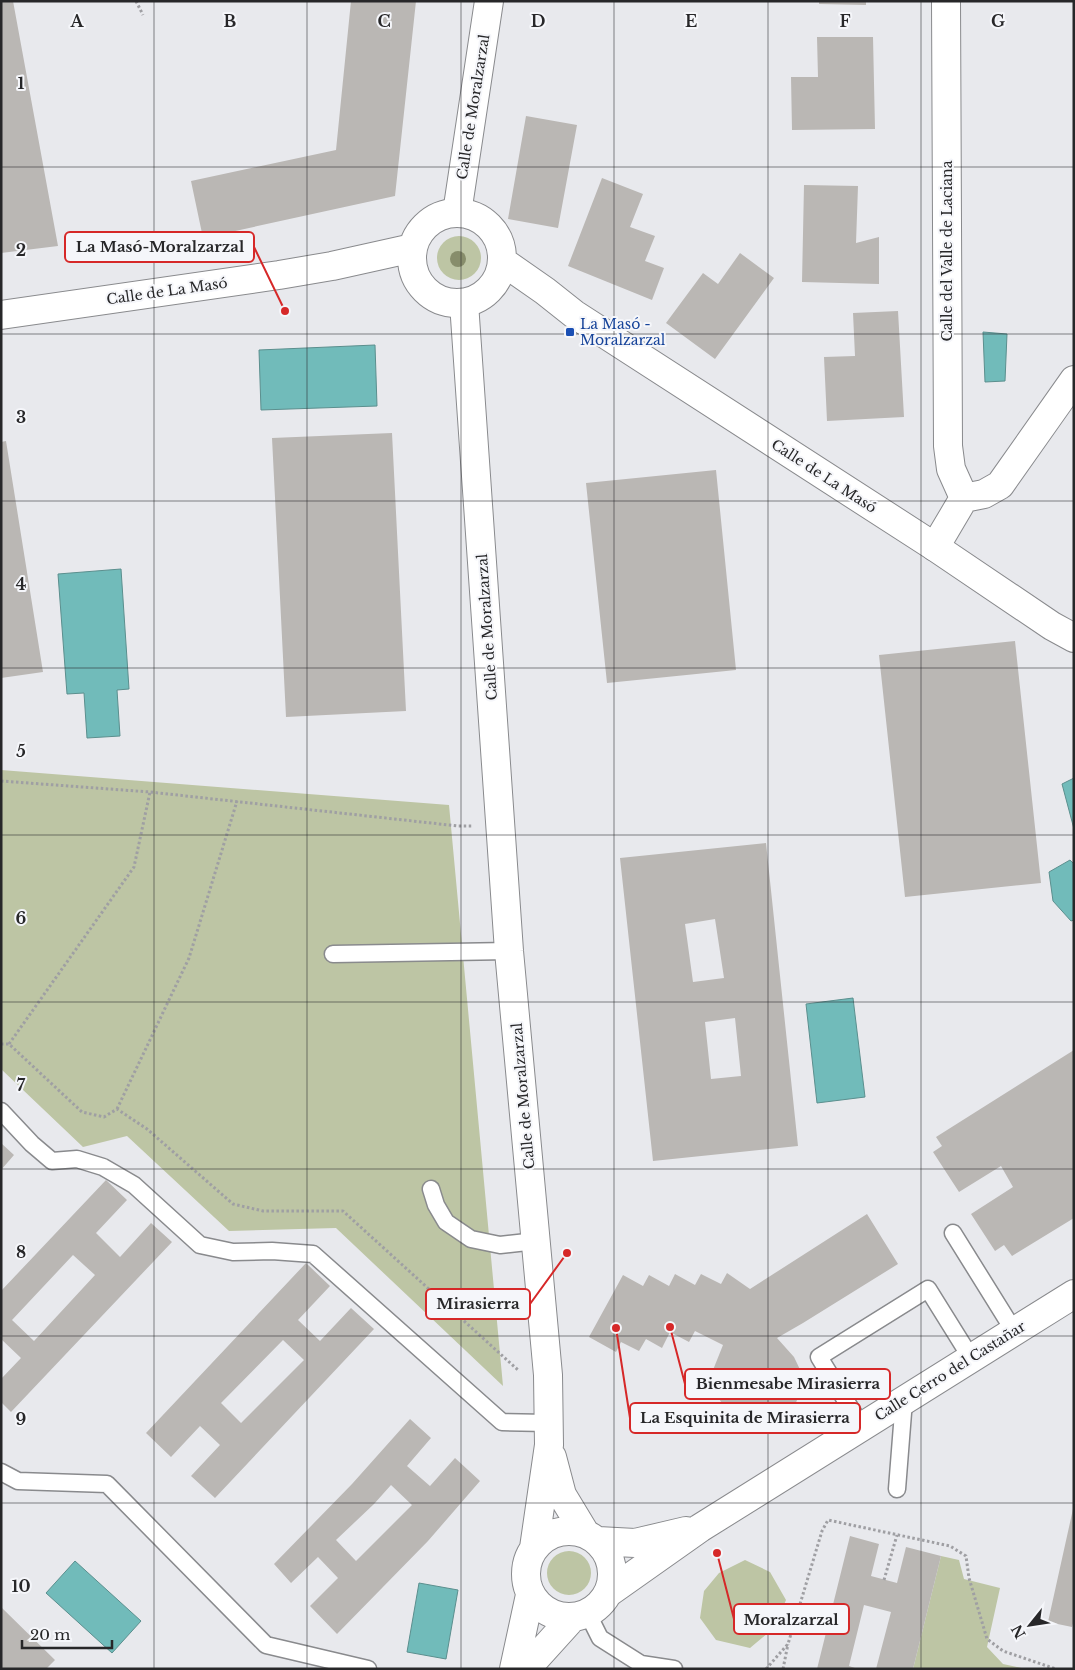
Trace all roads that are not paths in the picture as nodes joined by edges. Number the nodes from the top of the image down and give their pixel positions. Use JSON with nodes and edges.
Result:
{"nodes":[{"id":1,"x":489,"y":1,"type":"edge"},
{"id":2,"x":946,"y":1,"type":"edge"},
{"id":3,"x":457,"y":213,"type":"junction"},
{"id":4,"x":413,"y":260,"type":"junction"},
{"id":5,"x":502,"y":261,"type":"junction"},
{"id":6,"x":491,"y":288,"type":"junction"},
{"id":7,"x":464,"y":303,"type":"junction"},
{"id":8,"x":574,"y":314,"type":"junction"},
{"id":9,"x":1,"y":315,"type":"edge"},
{"id":10,"x":1074,"y":380,"type":"edge"},
{"id":11,"x":964,"y":498,"type":"junction"},
{"id":12,"x":935,"y":547,"type":"junction"},
{"id":13,"x":1074,"y":638,"type":"edge"},
{"id":14,"x":509,"y":951,"type":"junction"},
{"id":15,"x":333,"y":954,"type":"dead end"},
{"id":16,"x":1,"y":1111,"type":"edge"},
{"id":17,"x":431,"y":1189,"type":"dead end"},
{"id":18,"x":953,"y":1233,"type":"dead end"},
{"id":19,"x":536,"y":1240,"type":"junction"},
{"id":20,"x":1074,"y":1294,"type":"edge"},
{"id":21,"x":1014,"y":1331,"type":"junction"},
{"id":22,"x":971,"y":1358,"type":"junction"},
{"id":23,"x":904,"y":1400,"type":"junction"},
{"id":24,"x":862,"y":1427,"type":"junction"},
{"id":25,"x":548,"y":1434,"type":"junction"},
{"id":26,"x":1,"y":1472,"type":"edge"},
{"id":27,"x":897,"y":1488,"type":"dead end"},
{"id":28,"x":700,"y":1528,"type":"junction"},
{"id":29,"x":592,"y":1537,"type":"junction"},
{"id":30,"x":534,"y":1548,"type":"junction"},
{"id":31,"x":608,"y":1593,"type":"junction"},
{"id":32,"x":530,"y":1595,"type":"junction"},
{"id":33,"x":581,"y":1616,"type":"junction"},
{"id":34,"x":368,"y":1669,"type":"edge"},
{"id":35,"x":514,"y":1669,"type":"edge"},
{"id":36,"x":526,"y":1669,"type":"edge"},
{"id":37,"x":674,"y":1669,"type":"edge"}],
"edges":[{"from":1,"to":3,"type":"street","name":"Calle de Moralzarzal"},
{"from":2,"to":11,"type":"street","name":"Calle del Valle de Laciana"},
{"from":3,"to":4,"type":"street"},
{"from":3,"to":5,"type":"street"},
{"from":4,"to":7,"type":"street"},
{"from":4,"to":9,"type":"street","name":"Calle de La Masó"},
{"from":5,"to":6,"type":"street"},
{"from":5,"to":8,"type":"street","name":"Calle de La Masó"},
{"from":6,"to":7,"type":"street"},
{"from":6,"to":8,"type":"street","name":"Calle de La Masó"},
{"from":7,"to":14,"type":"street","name":"Calle de Moralzarzal"},
{"from":8,"to":12,"type":"street","name":"Calle de La Masó"},
{"from":10,"to":11,"type":"street"},
{"from":11,"to":12,"type":"street"},
{"from":12,"to":13,"type":"street","name":"Calle de La Masó"},
{"from":14,"to":15,"type":"lane"},
{"from":14,"to":19,"type":"street","name":"Calle de Moralzarzal"},
{"from":16,"to":25,"type":"lane"},
{"from":17,"to":19,"type":"lane"},
{"from":18,"to":21,"type":"lane"},
{"from":19,"to":25,"type":"street","name":"Calle de Moralzarzal"},
{"from":20,"to":21,"type":"street","name":"Calle Cerro del Castañar"},
{"from":21,"to":22,"type":"street","name":"Calle Cerro del Castañar"},
{"from":22,"to":23,"type":"street","name":"Calle Cerro del Castañar"},
{"from":22,"to":24,"type":"lane"},
{"from":23,"to":24,"type":"street","name":"Calle Cerro del Castañar"},
{"from":23,"to":27,"type":"lane"},
{"from":24,"to":28,"type":"street","name":"Calle Cerro del Castañar"},
{"from":25,"to":29,"type":"street"},
{"from":25,"to":30,"type":"street","name":"Calle de Moralzarzal"},
{"from":26,"to":34,"type":"lane"},
{"from":28,"to":29,"type":"street","name":"Calle Cerro del Castañar"},
{"from":28,"to":31,"type":"street","name":"Calle Cerro del Castañar"},
{"from":29,"to":30,"type":"street","name":"Calle Cerro del Castañar"},
{"from":29,"to":31,"type":"street"},
{"from":30,"to":32,"type":"street"},
{"from":31,"to":33,"type":"street","name":"Calle Cerro del Castañar"},
{"from":32,"to":33,"type":"street"},
{"from":32,"to":35,"type":"street"},
{"from":33,"to":36,"type":"street","name":"Calle Cerro del Castañar"},
{"from":33,"to":37,"type":"lane"}]}
